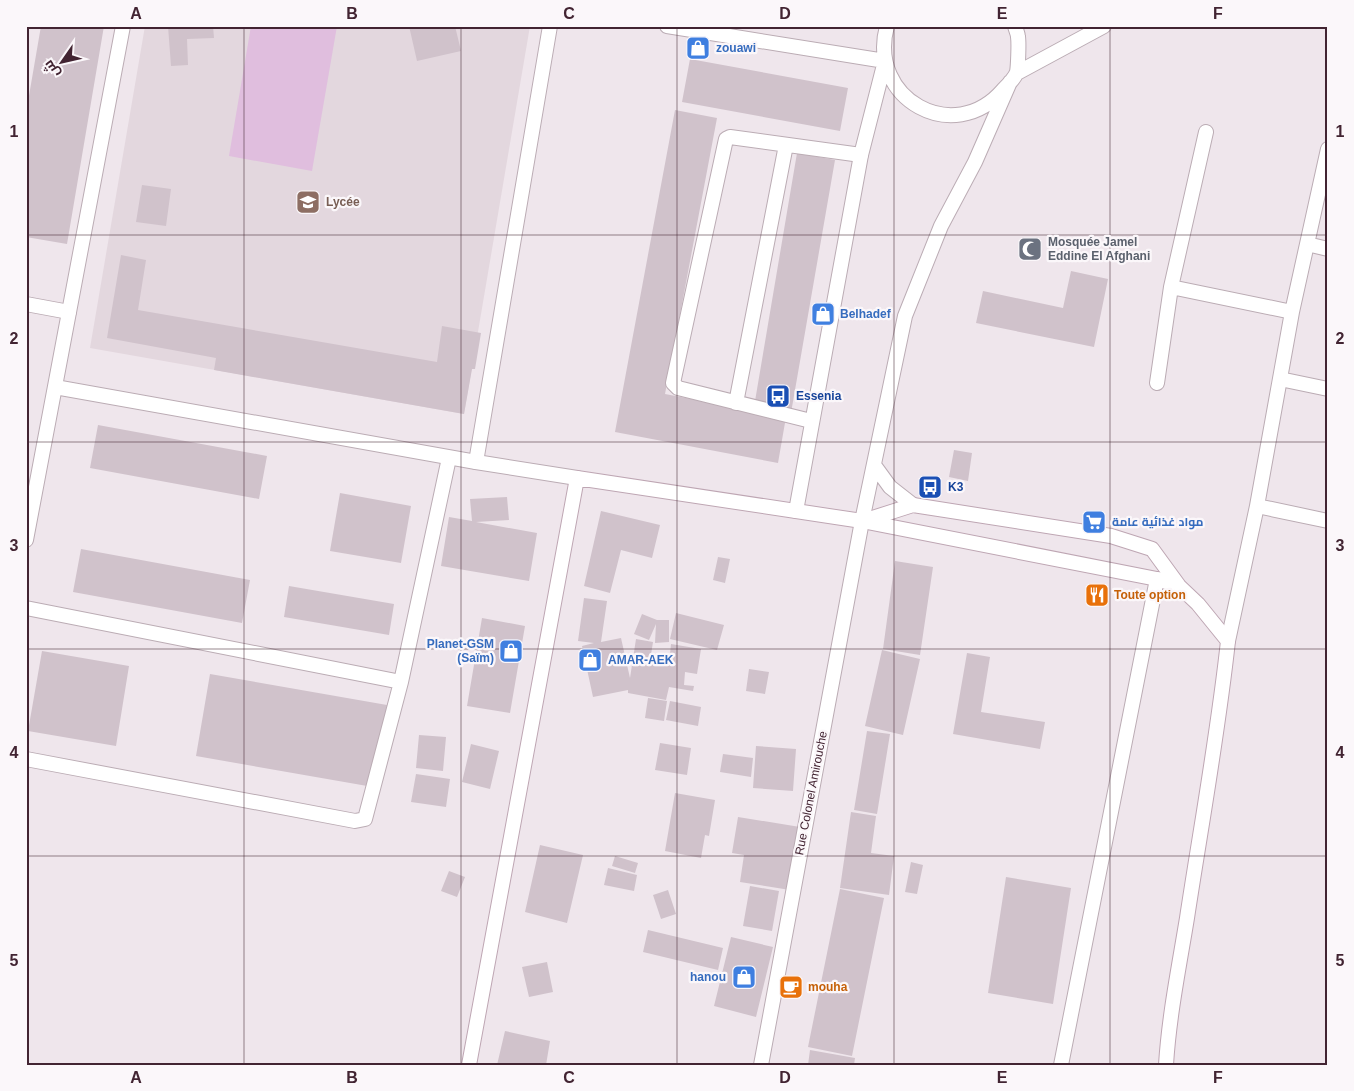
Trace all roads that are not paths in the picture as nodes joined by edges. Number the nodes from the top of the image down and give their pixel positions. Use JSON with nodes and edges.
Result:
{"nodes":[{"id":1,"x":123,"y":26,"type":"edge"},
{"id":2,"x":550,"y":26,"type":"edge"},
{"id":3,"x":667,"y":26,"type":"edge"},
{"id":4,"x":887,"y":26,"type":"edge"},
{"id":5,"x":1014,"y":26,"type":"edge"},
{"id":6,"x":1104,"y":26,"type":"edge"},
{"id":7,"x":884,"y":61,"type":"junction"},
{"id":8,"x":1013,"y":77,"type":"junction"},
{"id":9,"x":1206,"y":132,"type":"dead end"},
{"id":10,"x":786,"y":145,"type":"junction"},
{"id":11,"x":1328,"y":149,"type":"edge"},
{"id":12,"x":861,"y":155,"type":"junction"},
{"id":13,"x":1307,"y":244,"type":"junction"},
{"id":14,"x":1328,"y":249,"type":"edge"},
{"id":15,"x":1171,"y":287,"type":"junction"},
{"id":16,"x":26,"y":304,"type":"edge"},
{"id":17,"x":69,"y":312,"type":"junction"},
{"id":18,"x":1292,"y":312,"type":"junction"},
{"id":19,"x":1280,"y":379,"type":"junction"},
{"id":20,"x":1156,"y":383,"type":"dead end"},
{"id":21,"x":55,"y":387,"type":"junction"},
{"id":22,"x":1328,"y":389,"type":"edge"},
{"id":23,"x":736,"y":404,"type":"junction"},
{"id":24,"x":811,"y":421,"type":"junction"},
{"id":25,"x":449,"y":458,"type":"junction"},
{"id":26,"x":476,"y":462,"type":"junction"},
{"id":27,"x":874,"y":465,"type":"junction"},
{"id":28,"x":577,"y":478,"type":"junction"},
{"id":29,"x":913,"y":505,"type":"junction"},
{"id":30,"x":1257,"y":506,"type":"junction"},
{"id":31,"x":796,"y":511,"type":"junction"},
{"id":32,"x":862,"y":521,"type":"junction"},
{"id":33,"x":1328,"y":521,"type":"edge"},
{"id":34,"x":26,"y":540,"type":"edge"},
{"id":35,"x":1157,"y":579,"type":"junction"},
{"id":36,"x":1179,"y":586,"type":"junction"},
{"id":37,"x":26,"y":608,"type":"edge"},
{"id":38,"x":1228,"y":640,"type":"junction"},
{"id":39,"x":401,"y":682,"type":"junction"},
{"id":40,"x":26,"y":760,"type":"edge"},
{"id":41,"x":469,"y":1065,"type":"edge"},
{"id":42,"x":761,"y":1065,"type":"edge"},
{"id":43,"x":1061,"y":1065,"type":"edge"},
{"id":44,"x":1166,"y":1065,"type":"edge"}],
"edges":[{"from":1,"to":17,"type":"street"},
{"from":2,"to":26,"type":"street"},
{"from":3,"to":7,"type":"street"},
{"from":4,"to":7,"type":"street"},
{"from":5,"to":8,"type":"street"},
{"from":6,"to":8,"type":"street"},
{"from":7,"to":8,"type":"street"},
{"from":7,"to":12,"type":"street"},
{"from":8,"to":27,"type":"street","name":"Rue Colonel Amirouche"},
{"from":9,"to":15,"type":"street"},
{"from":10,"to":12,"type":"street"},
{"from":10,"to":23,"type":"street"},
{"from":10,"to":23,"type":"street"},
{"from":11,"to":13,"type":"street"},
{"from":12,"to":24,"type":"street"},
{"from":13,"to":14,"type":"street"},
{"from":13,"to":18,"type":"street"},
{"from":15,"to":18,"type":"street"},
{"from":15,"to":20,"type":"street"},
{"from":16,"to":17,"type":"street"},
{"from":17,"to":21,"type":"street"},
{"from":18,"to":19,"type":"street"},
{"from":19,"to":22,"type":"street"},
{"from":19,"to":30,"type":"street"},
{"from":21,"to":25,"type":"street"},
{"from":21,"to":34,"type":"street"},
{"from":23,"to":24,"type":"street"},
{"from":24,"to":31,"type":"street"},
{"from":25,"to":26,"type":"street"},
{"from":25,"to":39,"type":"street"},
{"from":26,"to":28,"type":"street"},
{"from":27,"to":29,"type":"street"},
{"from":27,"to":32,"type":"street","name":"Rue Colonel Amirouche"},
{"from":28,"to":31,"type":"street"},
{"from":28,"to":41,"type":"street"},
{"from":29,"to":32,"type":"street"},
{"from":29,"to":36,"type":"street"},
{"from":30,"to":33,"type":"street"},
{"from":30,"to":38,"type":"street"},
{"from":31,"to":32,"type":"street"},
{"from":32,"to":35,"type":"street"},
{"from":32,"to":42,"type":"street","name":"Rue Colonel Amirouche"},
{"from":35,"to":36,"type":"street"},
{"from":35,"to":43,"type":"street"},
{"from":36,"to":38,"type":"street"},
{"from":37,"to":39,"type":"street"},
{"from":38,"to":44,"type":"street"},
{"from":39,"to":40,"type":"street"}]}
